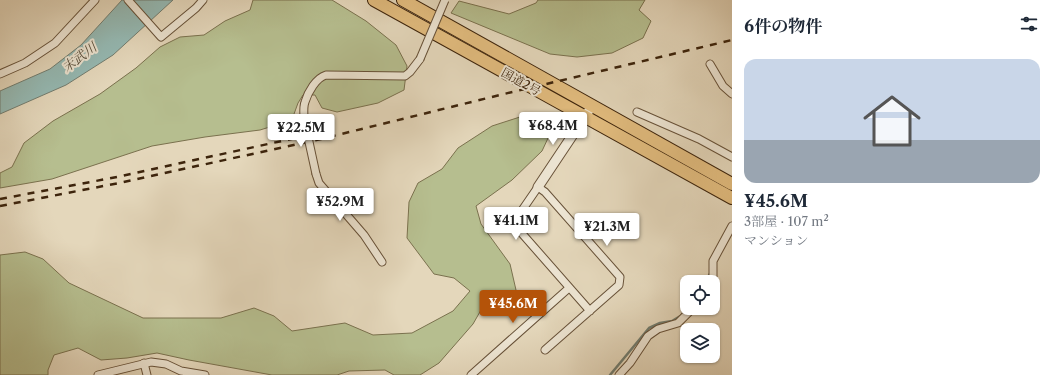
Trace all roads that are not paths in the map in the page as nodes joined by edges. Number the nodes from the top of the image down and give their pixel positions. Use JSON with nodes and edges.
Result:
{"nodes":[{"id":1,"x":95,"y":0,"type":"edge"},
{"id":2,"x":128,"y":0,"type":"edge"},
{"id":3,"x":203,"y":0,"type":"edge"},
{"id":4,"x":374,"y":0,"type":"edge"},
{"id":5,"x":403,"y":0,"type":"edge"},
{"id":6,"x":445,"y":0,"type":"edge"},
{"id":7,"x":710,"y":64,"type":"dead end"},
{"id":8,"x":0,"y":74,"type":"edge"},
{"id":9,"x":732,"y":94,"type":"edge"},
{"id":10,"x":592,"y":106,"type":"junction"},
{"id":11,"x":637,"y":112,"type":"dead end"},
{"id":12,"x":585,"y":116,"type":"junction"},
{"id":13,"x":732,"y":157,"type":"edge"},
{"id":14,"x":732,"y":184,"type":"edge"},
{"id":15,"x":538,"y":187,"type":"junction"},
{"id":16,"x":732,"y":198,"type":"edge"},
{"id":17,"x":732,"y":226,"type":"edge"},
{"id":18,"x":382,"y":262,"type":"dead end"},
{"id":19,"x":712,"y":275,"type":"edge"},
{"id":20,"x":569,"y":288,"type":"junction"},
{"id":21,"x":590,"y":311,"type":"junction"},
{"id":22,"x":686,"y":315,"type":"edge"},
{"id":23,"x":545,"y":350,"type":"dead end"},
{"id":24,"x":144,"y":364,"type":"junction"},
{"id":25,"x":98,"y":375,"type":"edge"},
{"id":26,"x":147,"y":375,"type":"edge"},
{"id":27,"x":205,"y":375,"type":"edge"},
{"id":28,"x":471,"y":375,"type":"edge"},
{"id":29,"x":619,"y":375,"type":"edge"}],
"edges":[{"from":1,"to":8,"type":"street"},
{"from":2,"to":3,"type":"street"},
{"from":4,"to":12,"type":"highway","name":"国道2号"},
{"from":5,"to":10,"type":"highway","name":"国道2号"},
{"from":6,"to":18,"type":"street","bridge":true},
{"from":7,"to":9,"type":"street"},
{"from":10,"to":12,"type":"street"},
{"from":10,"to":14,"type":"highway","name":"国道2号"},
{"from":11,"to":13,"type":"street"},
{"from":12,"to":15,"type":"street"},
{"from":12,"to":16,"type":"highway","name":"国道2号"},
{"from":15,"to":20,"type":"street"},
{"from":15,"to":21,"type":"street"},
{"from":17,"to":19,"type":"street"},
{"from":20,"to":21,"type":"street"},
{"from":20,"to":28,"type":"street"},
{"from":21,"to":23,"type":"street"},
{"from":22,"to":29,"type":"street"},
{"from":24,"to":25,"type":"street"},
{"from":24,"to":26,"type":"street"},
{"from":24,"to":27,"type":"street"}]}
